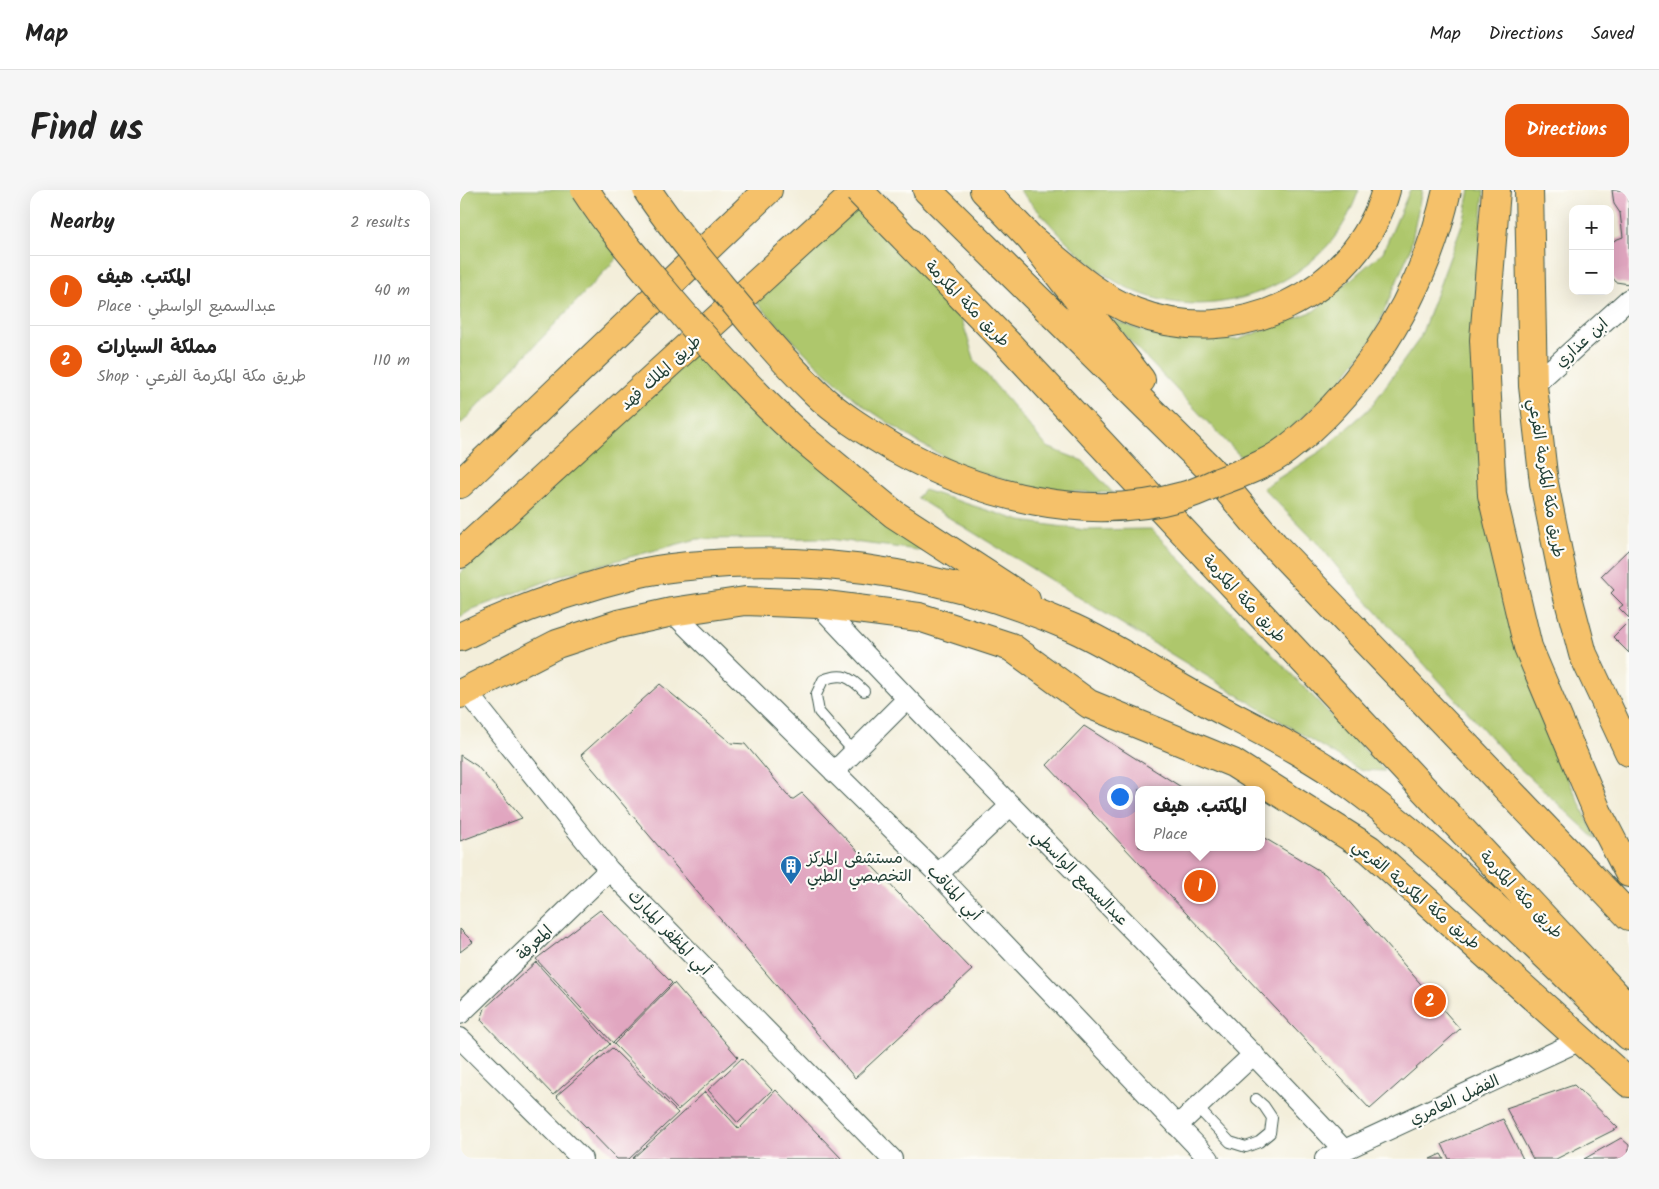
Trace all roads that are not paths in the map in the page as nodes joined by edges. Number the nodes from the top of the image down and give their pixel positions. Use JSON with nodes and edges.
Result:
{"nodes":[{"id":1,"x":585,"y":190,"type":"edge"},
{"id":2,"x":647,"y":190,"type":"edge"},
{"id":3,"x":768,"y":190,"type":"edge"},
{"id":4,"x":859,"y":190,"type":"edge"},
{"id":5,"x":927,"y":190,"type":"edge"},
{"id":6,"x":984,"y":190,"type":"edge"},
{"id":7,"x":1386,"y":190,"type":"edge"},
{"id":8,"x":1447,"y":190,"type":"edge"},
{"id":9,"x":1496,"y":190,"type":"edge"},
{"id":10,"x":1529,"y":190,"type":"edge"},
{"id":11,"x":1030,"y":238,"type":"junction"},
{"id":12,"x":1629,"y":299,"type":"edge"},
{"id":13,"x":1533,"y":386,"type":"junction"},
{"id":14,"x":1209,"y":468,"type":"junction"},
{"id":15,"x":460,"y":484,"type":"edge"},
{"id":16,"x":460,"y":554,"type":"edge"},
{"id":17,"x":818,"y":604,"type":"junction"},
{"id":18,"x":672,"y":612,"type":"junction"},
{"id":19,"x":1074,"y":629,"type":"junction"},
{"id":20,"x":460,"y":637,"type":"edge"},
{"id":21,"x":864,"y":691,"type":"dead end"},
{"id":22,"x":463,"y":692,"type":"edge"},
{"id":23,"x":906,"y":700,"type":"junction"},
{"id":24,"x":854,"y":752,"type":"junction"},
{"id":25,"x":1629,"y":752,"type":"edge"},
{"id":26,"x":834,"y":772,"type":"junction"},
{"id":27,"x":1010,"y":806,"type":"junction"},
{"id":28,"x":608,"y":870,"type":"junction"},
{"id":29,"x":1629,"y":873,"type":"edge"},
{"id":30,"x":938,"y":874,"type":"junction"},
{"id":31,"x":1629,"y":916,"type":"edge"},
{"id":32,"x":1629,"y":1009,"type":"edge"},
{"id":33,"x":460,"y":1014,"type":"edge"},
{"id":34,"x":1629,"y":1036,"type":"edge"},
{"id":35,"x":460,"y":1038,"type":"edge"},
{"id":36,"x":1583,"y":1039,"type":"junction"},
{"id":37,"x":1254,"y":1054,"type":"junction"},
{"id":38,"x":1629,"y":1083,"type":"edge"},
{"id":39,"x":1256,"y":1099,"type":"dead end"},
{"id":40,"x":1198,"y":1107,"type":"junction"},
{"id":41,"x":1177,"y":1126,"type":"junction"},
{"id":42,"x":1344,"y":1150,"type":"junction"},
{"id":43,"x":582,"y":1159,"type":"edge"},
{"id":44,"x":892,"y":1159,"type":"edge"},
{"id":45,"x":1209,"y":1159,"type":"edge"},
{"id":46,"x":1324,"y":1159,"type":"edge"}],
"edges":[{"from":1,"to":19,"type":"main road","bridge":true},
{"from":2,"to":8,"type":"main road","bridge":true},
{"from":3,"to":15,"type":"main road"},
{"from":4,"to":16,"type":"main road","name":"طريق الملك فهد"},
{"from":4,"to":32,"type":"main road","name":"طريق مكة المكرمة","bridge":true},
{"from":5,"to":14,"type":"main road"},
{"from":6,"to":11,"type":"main road"},
{"from":7,"to":11,"type":"main road"},
{"from":9,"to":29,"type":"main road"},
{"from":10,"to":13,"type":"main road","name":"طريق مكة المكرمة الفرعي"},
{"from":11,"to":14,"type":"main road"},
{"from":12,"to":13,"type":"street","name":"ابن عذاري"},
{"from":13,"to":25,"type":"main road","name":"طريق مكة المكرمة الفرعي"},
{"from":14,"to":31,"type":"main road"},
{"from":17,"to":18,"type":"main road","name":"طريق مكة المكرمة الفرعي"},
{"from":17,"to":23,"type":"street","name":"عبدالسميع الواسطي"},
{"from":17,"to":36,"type":"main road","name":"طريق مكة المكرمة الفرعي"},
{"from":18,"to":22,"type":"main road","name":"طريق مكة المكرمة الفرعي"},
{"from":18,"to":26,"type":"street","name":"أبي المناقب"},
{"from":19,"to":20,"type":"main road"},
{"from":19,"to":34,"type":"main road"},
{"from":21,"to":24,"type":"lane"},
{"from":22,"to":28,"type":"street","name":"أبي المظفر المبارك"},
{"from":23,"to":24,"type":"street"},
{"from":23,"to":27,"type":"street","name":"عبدالسميع الواسطي"},
{"from":24,"to":26,"type":"street"},
{"from":26,"to":30,"type":"street","name":"أبي المناقب"},
{"from":27,"to":30,"type":"street"},
{"from":27,"to":37,"type":"street","name":"عبدالسميع الواسطي"},
{"from":28,"to":33,"type":"street","name":"المعرفة"},
{"from":28,"to":44,"type":"street","name":"أبي المظفر المبارك"},
{"from":30,"to":41,"type":"street","name":"أبي المناقب"},
{"from":35,"to":43,"type":"street"},
{"from":36,"to":38,"type":"main road","name":"طريق مكة المكرمة الفرعي"},
{"from":36,"to":42,"type":"street","name":"الفضل العامري"},
{"from":37,"to":40,"type":"street"},
{"from":37,"to":42,"type":"street","name":"عبدالسميع الواسطي"},
{"from":39,"to":40,"type":"lane"},
{"from":40,"to":41,"type":"street"},
{"from":41,"to":45,"type":"street","name":"أبي المناقب"},
{"from":42,"to":46,"type":"street","name":"الفضل العامري"}]}
